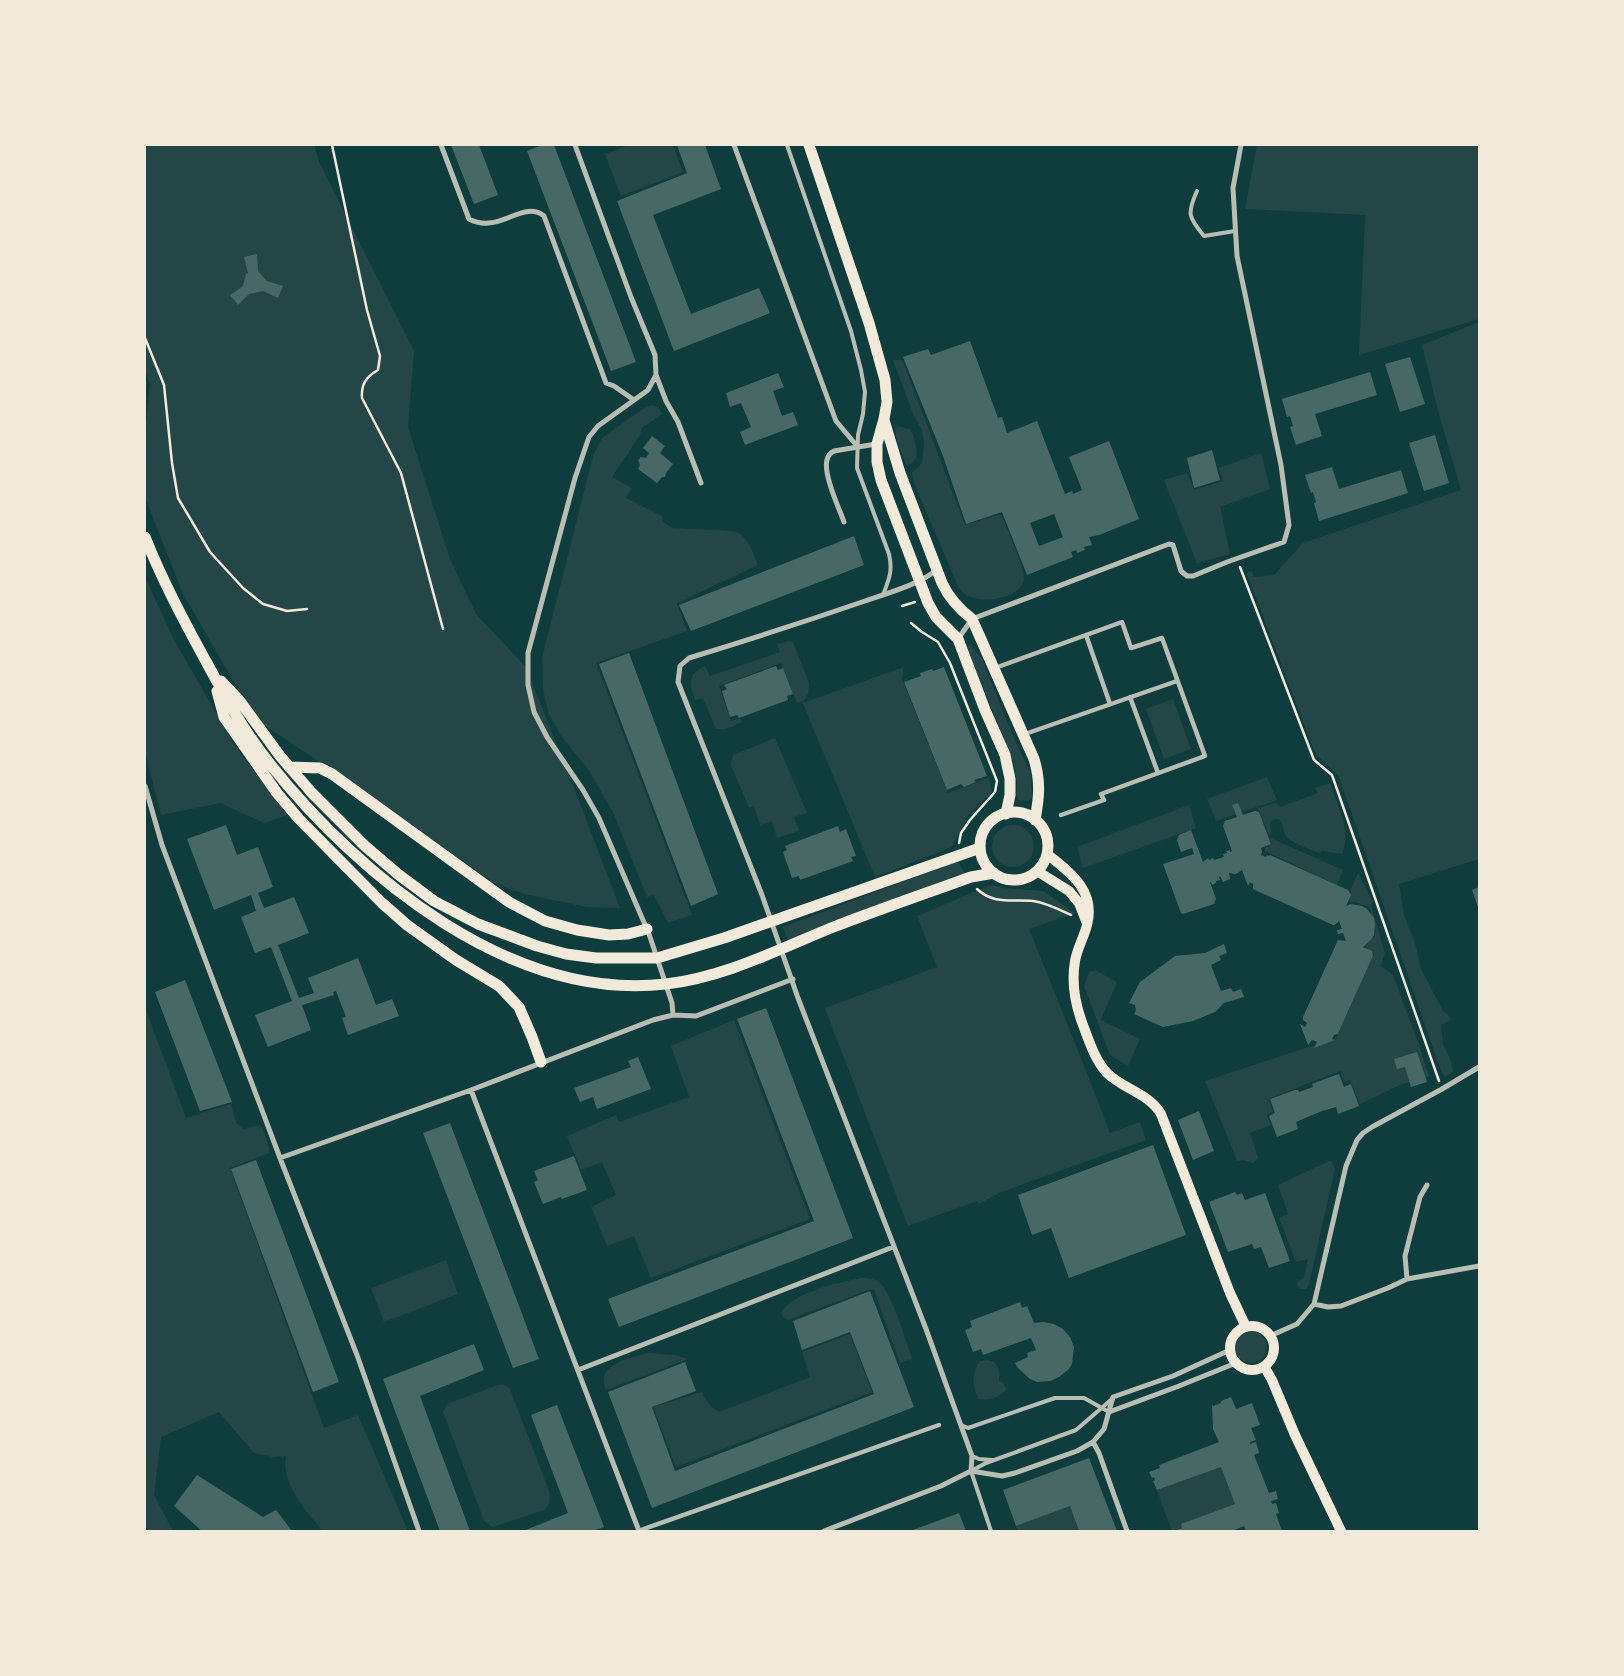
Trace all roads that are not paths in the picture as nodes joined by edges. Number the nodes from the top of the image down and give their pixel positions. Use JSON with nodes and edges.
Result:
{"nodes":[{"id":1,"x":440,"y":145,"type":"edge"},
{"id":2,"x":575,"y":145,"type":"edge"},
{"id":3,"x":734,"y":145,"type":"edge"},
{"id":4,"x":787,"y":145,"type":"edge"},
{"id":5,"x":809,"y":145,"type":"edge"},
{"id":6,"x":1242,"y":145,"type":"edge"},
{"id":7,"x":1196,"y":191,"type":"dead end"},
{"id":8,"x":1235,"y":231,"type":"junction"},
{"id":9,"x":656,"y":375,"type":"junction"},
{"id":10,"x":634,"y":400,"type":"junction"},
{"id":11,"x":884,"y":420,"type":"junction"},
{"id":12,"x":877,"y":444,"type":"junction"},
{"id":13,"x":857,"y":446,"type":"junction"},
{"id":14,"x":701,"y":484,"type":"dead end"},
{"id":15,"x":844,"y":522,"type":"dead end"},
{"id":16,"x":145,"y":537,"type":"edge"},
{"id":17,"x":937,"y":569,"type":"junction"},
{"id":18,"x":919,"y":580,"type":"junction"},
{"id":19,"x":883,"y":595,"type":"junction"},
{"id":20,"x":972,"y":619,"type":"junction"},
{"id":21,"x":1086,"y":635,"type":"junction"},
{"id":22,"x":958,"y":639,"type":"junction"},
{"id":23,"x":994,"y":668,"type":"junction"},
{"id":24,"x":212,"y":673,"type":"junction"},
{"id":25,"x":1177,"y":681,"type":"junction"},
{"id":26,"x":1130,"y":698,"type":"junction"},
{"id":27,"x":1110,"y":704,"type":"junction"},
{"id":28,"x":1023,"y":734,"type":"junction"},
{"id":29,"x":289,"y":767,"type":"junction"},
{"id":30,"x":1158,"y":773,"type":"junction"},
{"id":31,"x":145,"y":786,"type":"edge"},
{"id":32,"x":1006,"y":814,"type":"junction"},
{"id":33,"x":1061,"y":815,"type":"dead end"},
{"id":34,"x":1035,"y":820,"type":"junction"},
{"id":35,"x":980,"y":848,"type":"junction"},
{"id":36,"x":1047,"y":854,"type":"junction"},
{"id":37,"x":1037,"y":871,"type":"junction"},
{"id":38,"x":994,"y":873,"type":"junction"},
{"id":39,"x":1087,"y":924,"type":"junction"},
{"id":40,"x":648,"y":931,"type":"junction"},
{"id":41,"x":793,"y":979,"type":"junction"},
{"id":42,"x":673,"y":1015,"type":"junction"},
{"id":43,"x":541,"y":1062,"type":"junction"},
{"id":44,"x":1479,"y":1067,"type":"edge"},
{"id":45,"x":471,"y":1090,"type":"junction"},
{"id":46,"x":280,"y":1158,"type":"junction"},
{"id":47,"x":1427,"y":1185,"type":"dead end"},
{"id":48,"x":893,"y":1247,"type":"junction"},
{"id":49,"x":1479,"y":1266,"type":"edge"},
{"id":50,"x":1406,"y":1279,"type":"junction"},
{"id":51,"x":1314,"y":1304,"type":"junction"},
{"id":52,"x":1246,"y":1327,"type":"junction"},
{"id":53,"x":1270,"y":1336,"type":"junction"},
{"id":54,"x":1230,"y":1350,"type":"junction"},
{"id":55,"x":1236,"y":1363,"type":"junction"},
{"id":56,"x":1264,"y":1366,"type":"junction"},
{"id":57,"x":578,"y":1370,"type":"junction"},
{"id":58,"x":1113,"y":1397,"type":"junction"},
{"id":59,"x":1102,"y":1407,"type":"junction"},
{"id":60,"x":1109,"y":1412,"type":"junction"},
{"id":61,"x":938,"y":1425,"type":"dead end"},
{"id":62,"x":961,"y":1425,"type":"junction"},
{"id":63,"x":968,"y":1428,"type":"junction"},
{"id":64,"x":965,"y":1436,"type":"junction"},
{"id":65,"x":1093,"y":1442,"type":"junction"},
{"id":66,"x":972,"y":1456,"type":"junction"},
{"id":67,"x":997,"y":1460,"type":"junction"},
{"id":68,"x":971,"y":1471,"type":"junction"},
{"id":69,"x":419,"y":1531,"type":"edge"},
{"id":70,"x":639,"y":1531,"type":"edge"},
{"id":71,"x":824,"y":1531,"type":"edge"},
{"id":72,"x":991,"y":1531,"type":"edge"},
{"id":73,"x":1127,"y":1531,"type":"edge"},
{"id":74,"x":1341,"y":1531,"type":"edge"}],
"edges":[{"from":1,"to":10,"type":"street"},
{"from":2,"to":9,"type":"street"},
{"from":3,"to":13,"type":"street"},
{"from":4,"to":13,"type":"lane"},
{"from":5,"to":11,"type":"main road"},
{"from":6,"to":8,"type":"street"},
{"from":7,"to":8,"type":"lane"},
{"from":8,"to":20,"type":"street"},
{"from":9,"to":10,"type":"street"},
{"from":9,"to":14,"type":"street"},
{"from":10,"to":40,"type":"street"},
{"from":11,"to":12,"type":"main road"},
{"from":11,"to":17,"type":"main road"},
{"from":12,"to":13,"type":"street"},
{"from":12,"to":18,"type":"main road"},
{"from":13,"to":15,"type":"street"},
{"from":13,"to":19,"type":"lane"},
{"from":16,"to":24,"type":"main road"},
{"from":17,"to":18,"type":"street"},
{"from":17,"to":20,"type":"main road"},
{"from":18,"to":19,"type":"street"},
{"from":18,"to":22,"type":"main road"},
{"from":19,"to":41,"type":"street"},
{"from":20,"to":22,"type":"street"},
{"from":20,"to":23,"type":"main road"},
{"from":21,"to":23,"type":"street"},
{"from":21,"to":25,"type":"street"},
{"from":21,"to":27,"type":"street"},
{"from":22,"to":32,"type":"main road"},
{"from":23,"to":28,"type":"main road"},
{"from":24,"to":29,"type":"main road"},
{"from":24,"to":38,"type":"main road"},
{"from":24,"to":43,"type":"main road"},
{"from":25,"to":26,"type":"street"},
{"from":25,"to":30,"type":"street"},
{"from":26,"to":27,"type":"street"},
{"from":26,"to":30,"type":"street"},
{"from":27,"to":28,"type":"street"},
{"from":28,"to":34,"type":"main road"},
{"from":29,"to":35,"type":"main road"},
{"from":29,"to":40,"type":"main road"},
{"from":30,"to":33,"type":"street"},
{"from":31,"to":46,"type":"street"},
{"from":32,"to":34,"type":"main road"},
{"from":32,"to":35,"type":"main road"},
{"from":34,"to":36,"type":"main road"},
{"from":35,"to":38,"type":"main road"},
{"from":36,"to":37,"type":"main road"},
{"from":36,"to":39,"type":"main road"},
{"from":37,"to":38,"type":"main road"},
{"from":37,"to":39,"type":"main road"},
{"from":39,"to":52,"type":"main road"},
{"from":40,"to":42,"type":"street"},
{"from":41,"to":42,"type":"street"},
{"from":41,"to":48,"type":"street"},
{"from":42,"to":43,"type":"street"},
{"from":43,"to":45,"type":"street"},
{"from":44,"to":51,"type":"street"},
{"from":45,"to":46,"type":"street"},
{"from":45,"to":57,"type":"street"},
{"from":46,"to":69,"type":"street"},
{"from":47,"to":50,"type":"street"},
{"from":48,"to":57,"type":"street"},
{"from":48,"to":62,"type":"street"},
{"from":49,"to":50,"type":"street"},
{"from":50,"to":51,"type":"street"},
{"from":51,"to":53,"type":"street"},
{"from":52,"to":53,"type":"main road"},
{"from":52,"to":54,"type":"main road"},
{"from":53,"to":56,"type":"main road"},
{"from":54,"to":55,"type":"main road"},
{"from":54,"to":58,"type":"street"},
{"from":55,"to":56,"type":"main road"},
{"from":55,"to":60,"type":"street"},
{"from":56,"to":74,"type":"main road"},
{"from":57,"to":70,"type":"street"},
{"from":58,"to":59,"type":"lane"},
{"from":58,"to":60,"type":"street"},
{"from":59,"to":60,"type":"lane"},
{"from":59,"to":63,"type":"lane"},
{"from":59,"to":67,"type":"lane"},
{"from":60,"to":65,"type":"street"},
{"from":61,"to":70,"type":"street"},
{"from":62,"to":63,"type":"lane"},
{"from":62,"to":64,"type":"street"},
{"from":63,"to":64,"type":"lane"},
{"from":64,"to":66,"type":"street"},
{"from":65,"to":68,"type":"street"},
{"from":65,"to":73,"type":"street"},
{"from":66,"to":67,"type":"lane"},
{"from":66,"to":68,"type":"street"},
{"from":67,"to":68,"type":"lane"},
{"from":68,"to":71,"type":"street"},
{"from":68,"to":72,"type":"lane"}]}
